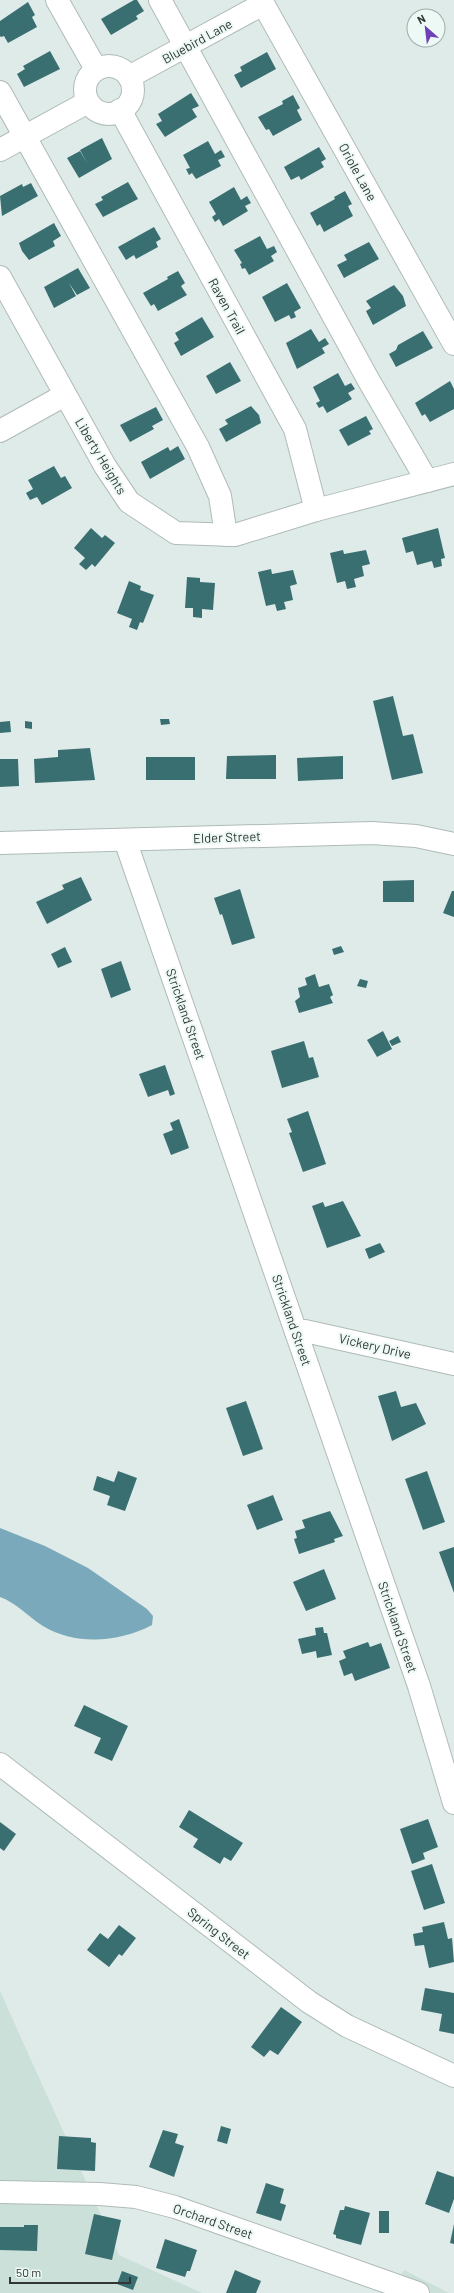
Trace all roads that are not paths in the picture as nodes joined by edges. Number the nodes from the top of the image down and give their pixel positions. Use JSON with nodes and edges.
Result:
{"nodes":[{"id":1,"x":56,"y":0,"type":"edge"},
{"id":2,"x":160,"y":0,"type":"edge"},
{"id":3,"x":262,"y":2,"type":"edge"},
{"id":4,"x":186,"y":47,"type":"junction"},
{"id":5,"x":96,"y":69,"type":"junction"},
{"id":6,"x":129,"y":77,"type":"junction"},
{"id":7,"x":0,"y":92,"type":"edge"},
{"id":8,"x":88,"y":102,"type":"junction"},
{"id":9,"x":120,"y":110,"type":"junction"},
{"id":10,"x":25,"y":136,"type":"junction"},
{"id":11,"x":0,"y":150,"type":"edge"},
{"id":12,"x":0,"y":277,"type":"edge"},
{"id":13,"x":454,"y":344,"type":"edge"},
{"id":14,"x":65,"y":395,"type":"junction"},
{"id":15,"x":0,"y":431,"type":"edge"},
{"id":16,"x":454,"y":474,"type":"edge"},
{"id":17,"x":427,"y":481,"type":"junction"},
{"id":18,"x":316,"y":510,"type":"junction"},
{"id":19,"x":226,"y":536,"type":"junction"},
{"id":20,"x":125,"y":840,"type":"junction"},
{"id":21,"x":0,"y":843,"type":"edge"},
{"id":22,"x":454,"y":844,"type":"edge"},
{"id":23,"x":296,"y":1332,"type":"junction"},
{"id":24,"x":454,"y":1364,"type":"edge"},
{"id":25,"x":0,"y":1764,"type":"edge"},
{"id":26,"x":454,"y":1803,"type":"edge"},
{"id":27,"x":454,"y":2076,"type":"edge"},
{"id":28,"x":0,"y":2192,"type":"edge"},
{"id":29,"x":418,"y":2293,"type":"edge"}],
"edges":[{"from":1,"to":5,"type":"street"},
{"from":2,"to":4,"type":"street"},
{"from":3,"to":4,"type":"street","name":"Bluebird Lane"},
{"from":3,"to":13,"type":"street","name":"Oriole Lane"},
{"from":4,"to":6,"type":"street","name":"Bluebird Lane"},
{"from":4,"to":17,"type":"street"},
{"from":5,"to":6,"type":"street"},
{"from":5,"to":8,"type":"street"},
{"from":6,"to":9,"type":"street"},
{"from":7,"to":10,"type":"street"},
{"from":8,"to":9,"type":"street"},
{"from":8,"to":10,"type":"street"},
{"from":9,"to":18,"type":"street","name":"Raven Trail"},
{"from":10,"to":11,"type":"street"},
{"from":10,"to":19,"type":"street"},
{"from":12,"to":14,"type":"street","name":"Liberty Heights"},
{"from":14,"to":15,"type":"street"},
{"from":14,"to":19,"type":"street","name":"Liberty Heights"},
{"from":16,"to":17,"type":"street","name":"Liberty Heights"},
{"from":17,"to":18,"type":"street","name":"Liberty Heights"},
{"from":18,"to":19,"type":"street","name":"Liberty Heights"},
{"from":20,"to":21,"type":"street","name":"Elder Street"},
{"from":20,"to":22,"type":"street","name":"Elder Street"},
{"from":20,"to":23,"type":"street","name":"Strickland Street"},
{"from":23,"to":24,"type":"street","name":"Vickery Drive"},
{"from":23,"to":26,"type":"street","name":"Strickland Street"},
{"from":25,"to":27,"type":"street","name":"Spring Street"},
{"from":28,"to":29,"type":"street","name":"Orchard Street"}]}
